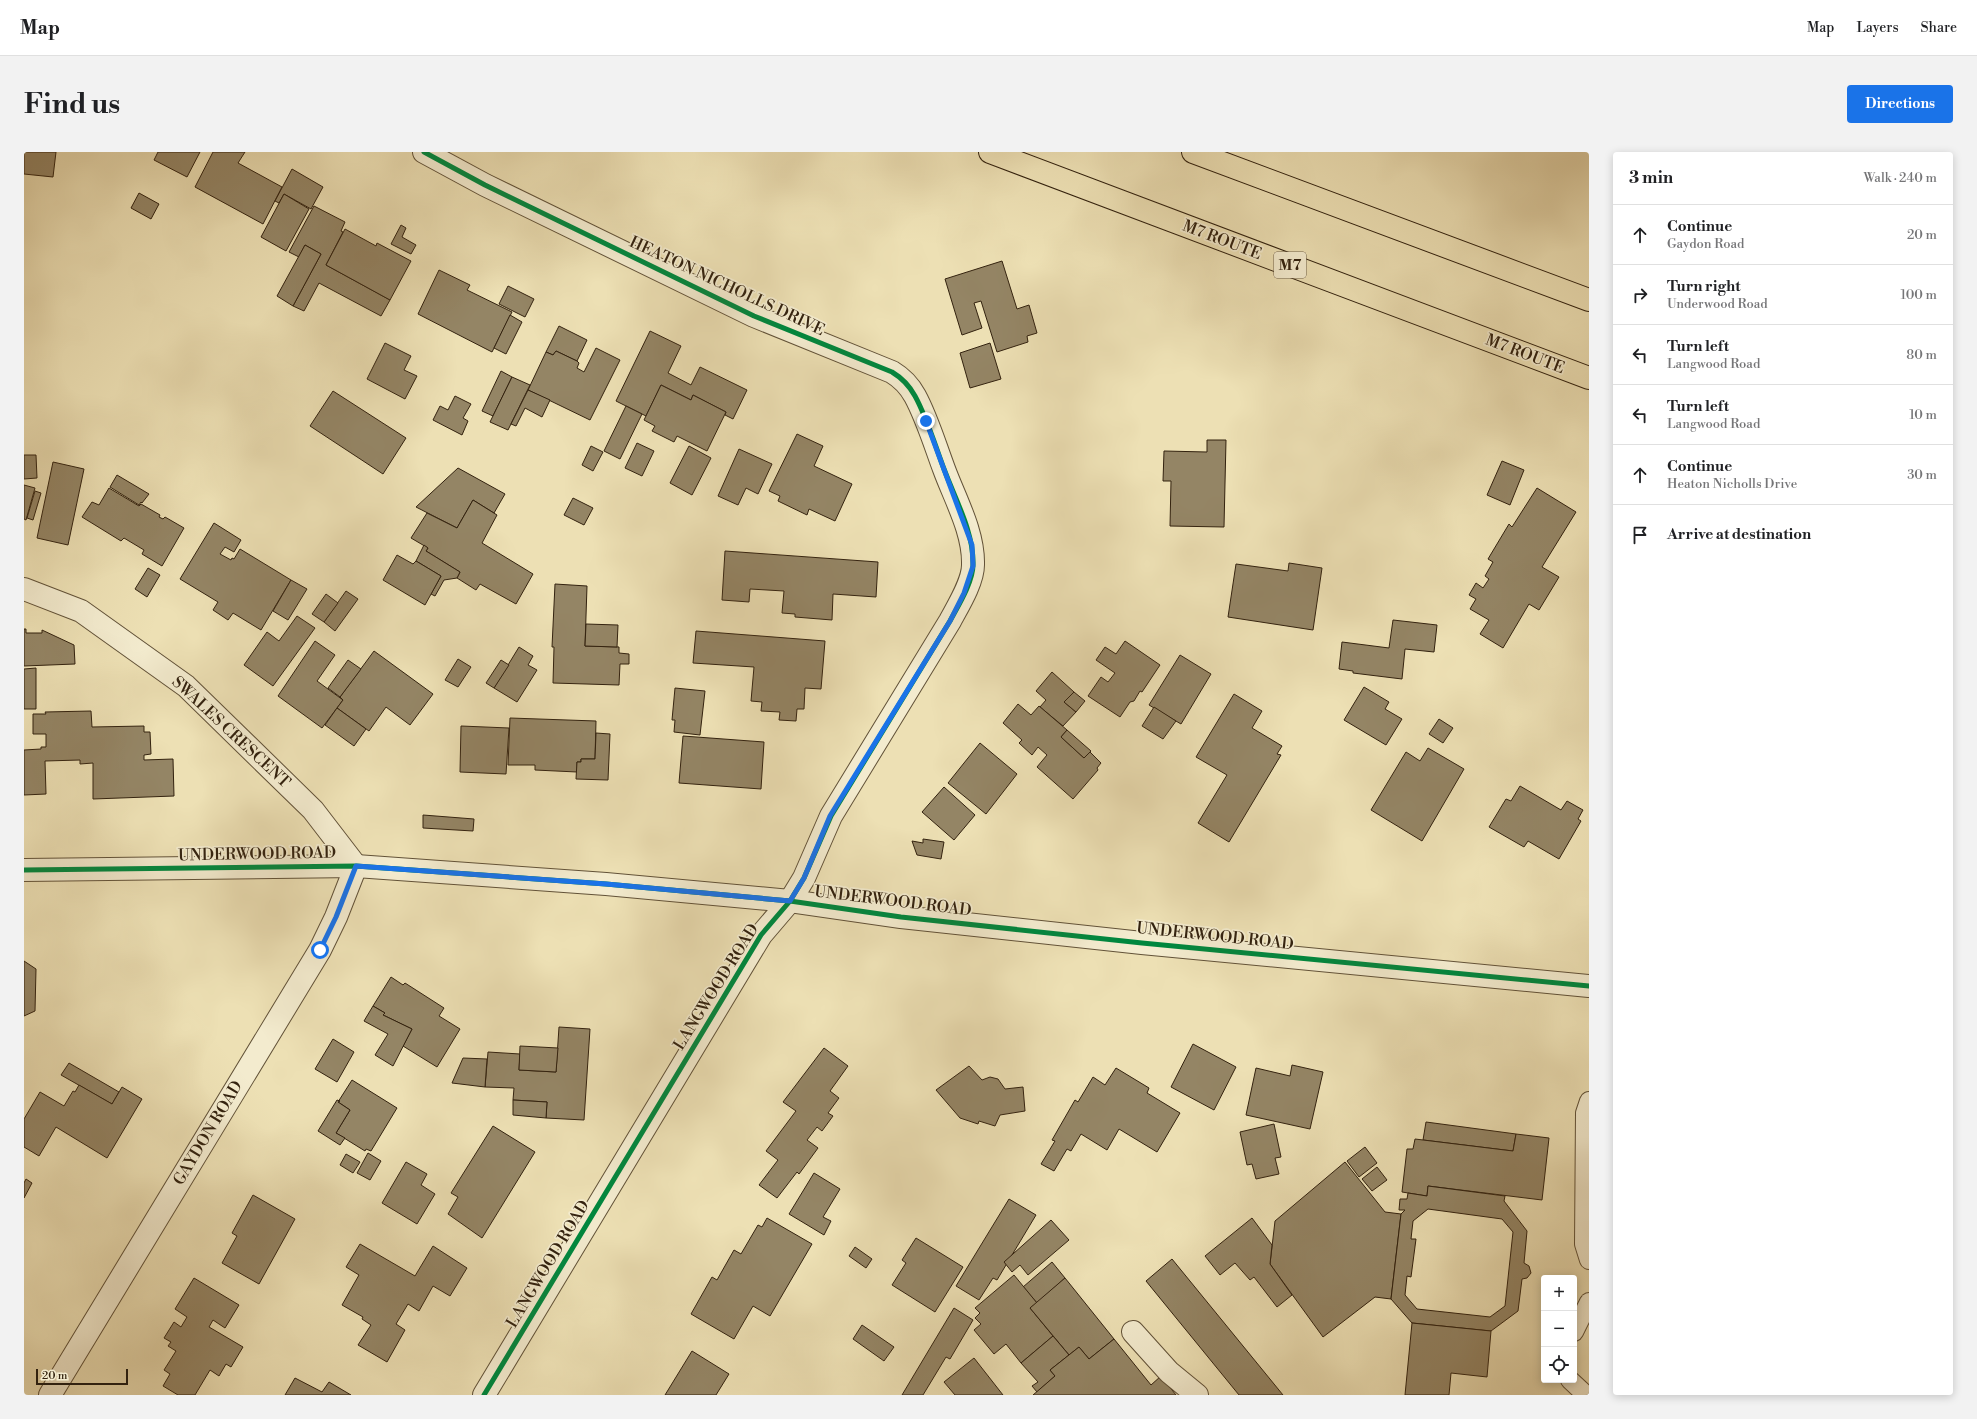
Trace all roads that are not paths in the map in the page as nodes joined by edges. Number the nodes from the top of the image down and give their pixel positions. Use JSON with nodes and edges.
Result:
{"nodes":[{"id":1,"x":424,"y":152,"type":"edge"},
{"id":2,"x":990,"y":152,"type":"edge"},
{"id":3,"x":1193,"y":152,"type":"edge"},
{"id":4,"x":1589,"y":300,"type":"edge"},
{"id":5,"x":1589,"y":378,"type":"edge"},
{"id":6,"x":972,"y":545,"type":"joint"},
{"id":7,"x":24,"y":589,"type":"edge"},
{"id":8,"x":356,"y":866,"type":"junction"},
{"id":9,"x":24,"y":870,"type":"edge"},
{"id":10,"x":790,"y":901,"type":"junction"},
{"id":11,"x":1589,"y":986,"type":"edge"},
{"id":12,"x":1589,"y":1101,"type":"edge"},
{"id":13,"x":1587,"y":1196,"type":"edge"},
{"id":14,"x":1589,"y":1260,"type":"edge"},
{"id":15,"x":1589,"y":1302,"type":"edge"},
{"id":16,"x":1577,"y":1326,"type":"edge"},
{"id":17,"x":1133,"y":1332,"type":"dead end"},
{"id":18,"x":1573,"y":1383,"type":"edge"},
{"id":19,"x":50,"y":1395,"type":"edge"},
{"id":20,"x":484,"y":1395,"type":"edge"},
{"id":21,"x":1197,"y":1395,"type":"edge"},
{"id":22,"x":1586,"y":1395,"type":"edge"}],
"edges":[{"from":1,"to":6,"type":"street","name":"HEATON NICHOLLS DRIVE"},
{"from":2,"to":5,"type":"highway","name":"M7 ROUTE","number":"M7"},
{"from":3,"to":4,"type":"highway"},
{"from":6,"to":10,"type":"street","name":"LANGWOOD ROAD"},
{"from":7,"to":8,"type":"street","name":"SWALES CRESCENT"},
{"from":8,"to":9,"type":"street","name":"UNDERWOOD ROAD"},
{"from":8,"to":10,"type":"street","name":"UNDERWOOD ROAD"},
{"from":8,"to":19,"type":"street","name":"GAYDON ROAD"},
{"from":10,"to":11,"type":"street","name":"UNDERWOOD ROAD"},
{"from":10,"to":20,"type":"street","name":"LANGWOOD ROAD"},
{"from":12,"to":13,"type":"lane"},
{"from":13,"to":14,"type":"lane"},
{"from":15,"to":16,"type":"lane"},
{"from":17,"to":21,"type":"street"},
{"from":18,"to":22,"type":"lane"}]}
